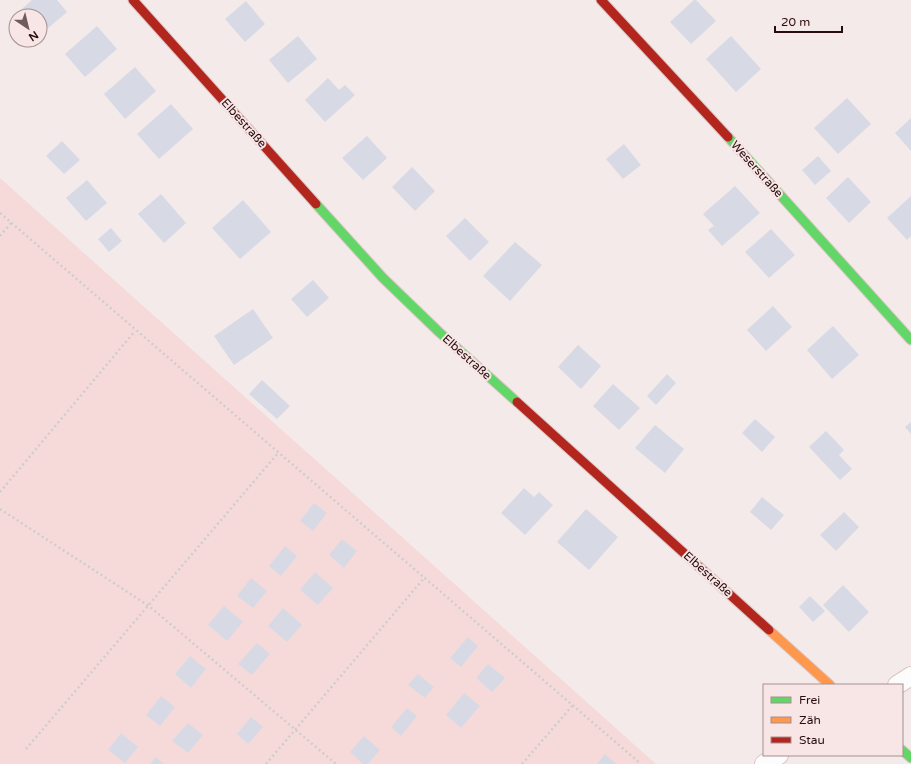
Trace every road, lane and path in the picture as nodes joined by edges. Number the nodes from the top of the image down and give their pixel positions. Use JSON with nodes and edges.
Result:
{"nodes":[{"id":1,"x":134,"y":0,"type":"edge"},
{"id":2,"x":601,"y":0,"type":"edge"},
{"id":3,"x":0,"y":213,"type":"edge"},
{"id":4,"x":11,"y":223,"type":"junction"},
{"id":5,"x":0,"y":236,"type":"edge"},
{"id":6,"x":136,"y":331,"type":"junction"},
{"id":7,"x":911,"y":340,"type":"edge"},
{"id":8,"x":279,"y":452,"type":"junction"},
{"id":9,"x":0,"y":492,"type":"edge"},
{"id":10,"x":0,"y":509,"type":"edge"},
{"id":11,"x":425,"y":577,"type":"junction"},
{"id":12,"x":149,"y":606,"type":"junction"},
{"id":13,"x":911,"y":676,"type":"edge"},
{"id":14,"x":829,"y":684,"type":"edge"},
{"id":15,"x":899,"y":684,"type":"edge"},
{"id":16,"x":573,"y":705,"type":"junction"},
{"id":17,"x":295,"y":730,"type":"junction"},
{"id":18,"x":26,"y":749,"type":"dead end"},
{"id":19,"x":903,"y":751,"type":"edge"},
{"id":20,"x":777,"y":756,"type":"edge"},
{"id":21,"x":911,"y":758,"type":"edge"},
{"id":22,"x":266,"y":764,"type":"edge"},
{"id":23,"x":336,"y":764,"type":"edge"},
{"id":24,"x":522,"y":764,"type":"edge"},
{"id":25,"x":641,"y":764,"type":"edge"},
{"id":26,"x":764,"y":764,"type":"edge"}],
"edges":[{"from":1,"to":14,"type":"street","name":"Elbestraße"},
{"from":2,"to":7,"type":"street","name":"Weserstraße"},
{"from":3,"to":4,"type":"path"},
{"from":4,"to":5,"type":"path"},
{"from":4,"to":6,"type":"path"},
{"from":6,"to":8,"type":"path"},
{"from":6,"to":9,"type":"path"},
{"from":8,"to":11,"type":"path"},
{"from":8,"to":12,"type":"path"},
{"from":10,"to":12,"type":"path"},
{"from":11,"to":16,"type":"path"},
{"from":11,"to":17,"type":"path"},
{"from":12,"to":17,"type":"path"},
{"from":12,"to":18,"type":"path"},
{"from":13,"to":15,"type":"street"},
{"from":16,"to":24,"type":"path"},
{"from":16,"to":25,"type":"path"},
{"from":17,"to":22,"type":"path"},
{"from":17,"to":23,"type":"path"},
{"from":19,"to":21,"type":"street"},
{"from":20,"to":26,"type":"street"}]}
